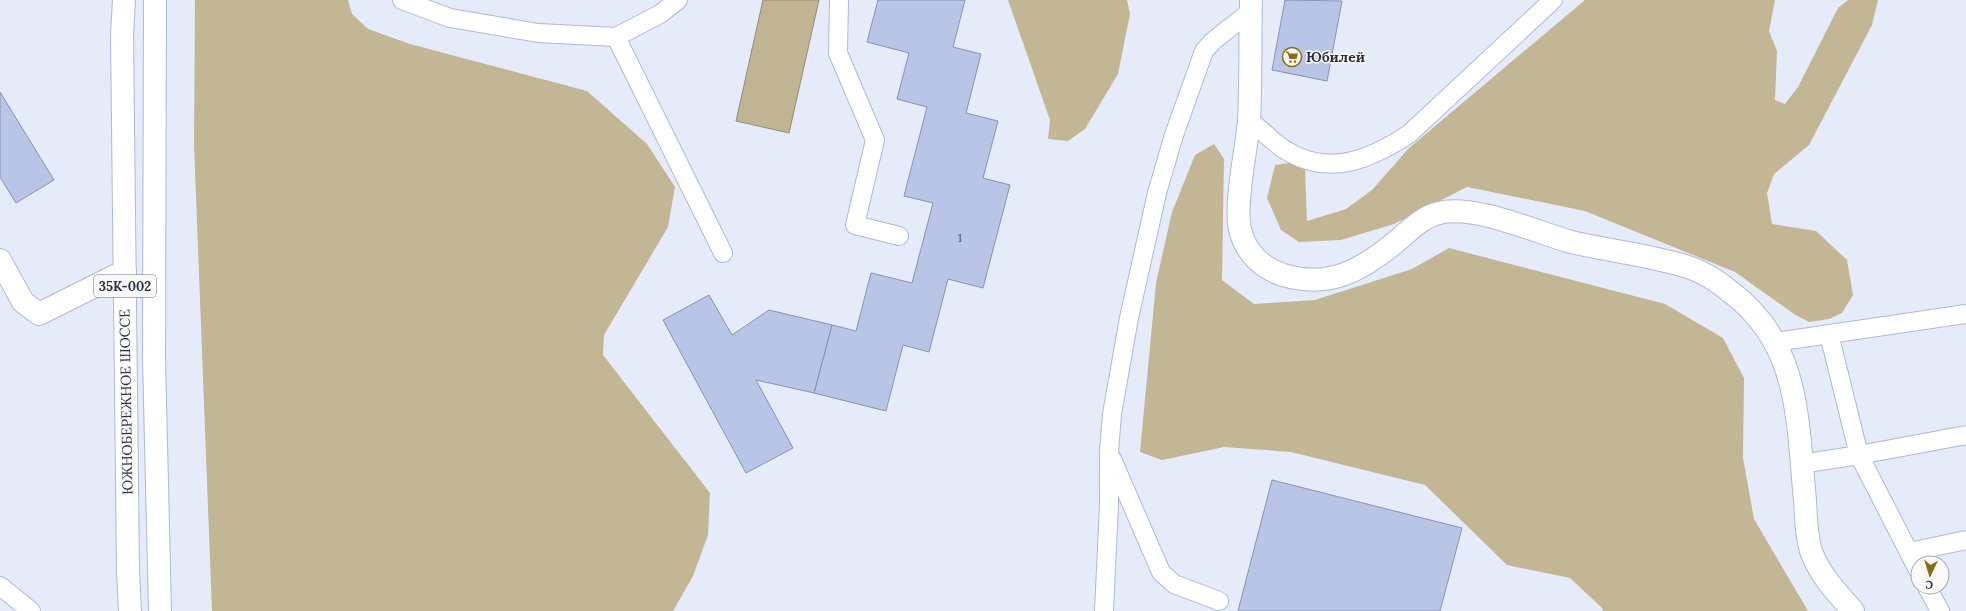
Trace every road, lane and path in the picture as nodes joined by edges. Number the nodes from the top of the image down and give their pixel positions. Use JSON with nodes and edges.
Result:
{"nodes":[{"id":1,"x":124,"y":0,"type":"edge"},
{"id":2,"x":155,"y":0,"type":"edge"},
{"id":3,"x":402,"y":0,"type":"edge"},
{"id":4,"x":678,"y":0,"type":"edge"},
{"id":5,"x":839,"y":0,"type":"edge"},
{"id":6,"x":1553,"y":0,"type":"edge"},
{"id":7,"x":1251,"y":5,"type":"edge"},
{"id":8,"x":616,"y":37,"type":"junction"},
{"id":9,"x":1249,"y":121,"type":"junction"},
{"id":10,"x":899,"y":236,"type":"dead end"},
{"id":11,"x":723,"y":253,"type":"dead end"},
{"id":12,"x":0,"y":260,"type":"edge"},
{"id":13,"x":125,"y":271,"type":"junction"},
{"id":14,"x":1966,"y":314,"type":"edge"},
{"id":15,"x":1829,"y":334,"type":"junction"},
{"id":16,"x":1775,"y":342,"type":"junction"},
{"id":17,"x":1966,"y":435,"type":"edge"},
{"id":18,"x":1109,"y":451,"type":"junction"},
{"id":19,"x":1859,"y":455,"type":"junction"},
{"id":20,"x":1801,"y":464,"type":"junction"},
{"id":21,"x":1966,"y":540,"type":"edge"},
{"id":22,"x":1909,"y":552,"type":"junction"},
{"id":23,"x":1910,"y":555,"type":"edge"},
{"id":24,"x":0,"y":586,"type":"edge"},
{"id":25,"x":1931,"y":595,"type":"edge"},
{"id":26,"x":1219,"y":600,"type":"dead end"},
{"id":27,"x":31,"y":611,"type":"edge"},
{"id":28,"x":130,"y":611,"type":"edge"},
{"id":29,"x":160,"y":611,"type":"edge"},
{"id":30,"x":1104,"y":611,"type":"edge"},
{"id":31,"x":1853,"y":611,"type":"edge"},
{"id":32,"x":1940,"y":611,"type":"edge"}],
"edges":[{"from":1,"to":13,"type":"main road","name":"ЮЖНОБЕРЕЖНОЕ ШОССЕ","number":"35К-002"},
{"from":2,"to":29,"type":"main road","name":"ЮЖНОБЕРЕЖНОЕ ШОССЕ"},
{"from":3,"to":8,"type":"lane"},
{"from":4,"to":8,"type":"lane"},
{"from":5,"to":10,"type":"lane"},
{"from":6,"to":9,"type":"lane"},
{"from":7,"to":9,"type":"main road"},
{"from":7,"to":18,"type":"lane"},
{"from":8,"to":11,"type":"lane"},
{"from":9,"to":16,"type":"main road"},
{"from":12,"to":13,"type":"main road"},
{"from":13,"to":28,"type":"main road","name":"ЮЖНОБЕРЕЖНОЕ ШОССЕ","number":"35К-002"},
{"from":14,"to":15,"type":"lane"},
{"from":15,"to":16,"type":"lane"},
{"from":15,"to":19,"type":"lane"},
{"from":16,"to":20,"type":"main road"},
{"from":17,"to":19,"type":"lane"},
{"from":18,"to":26,"type":"lane"},
{"from":18,"to":30,"type":"lane"},
{"from":19,"to":20,"type":"lane"},
{"from":19,"to":22,"type":"lane"},
{"from":20,"to":31,"type":"main road"},
{"from":21,"to":22,"type":"lane"},
{"from":22,"to":23,"type":"lane"},
{"from":24,"to":27,"type":"lane"},
{"from":25,"to":32,"type":"lane"}]}
